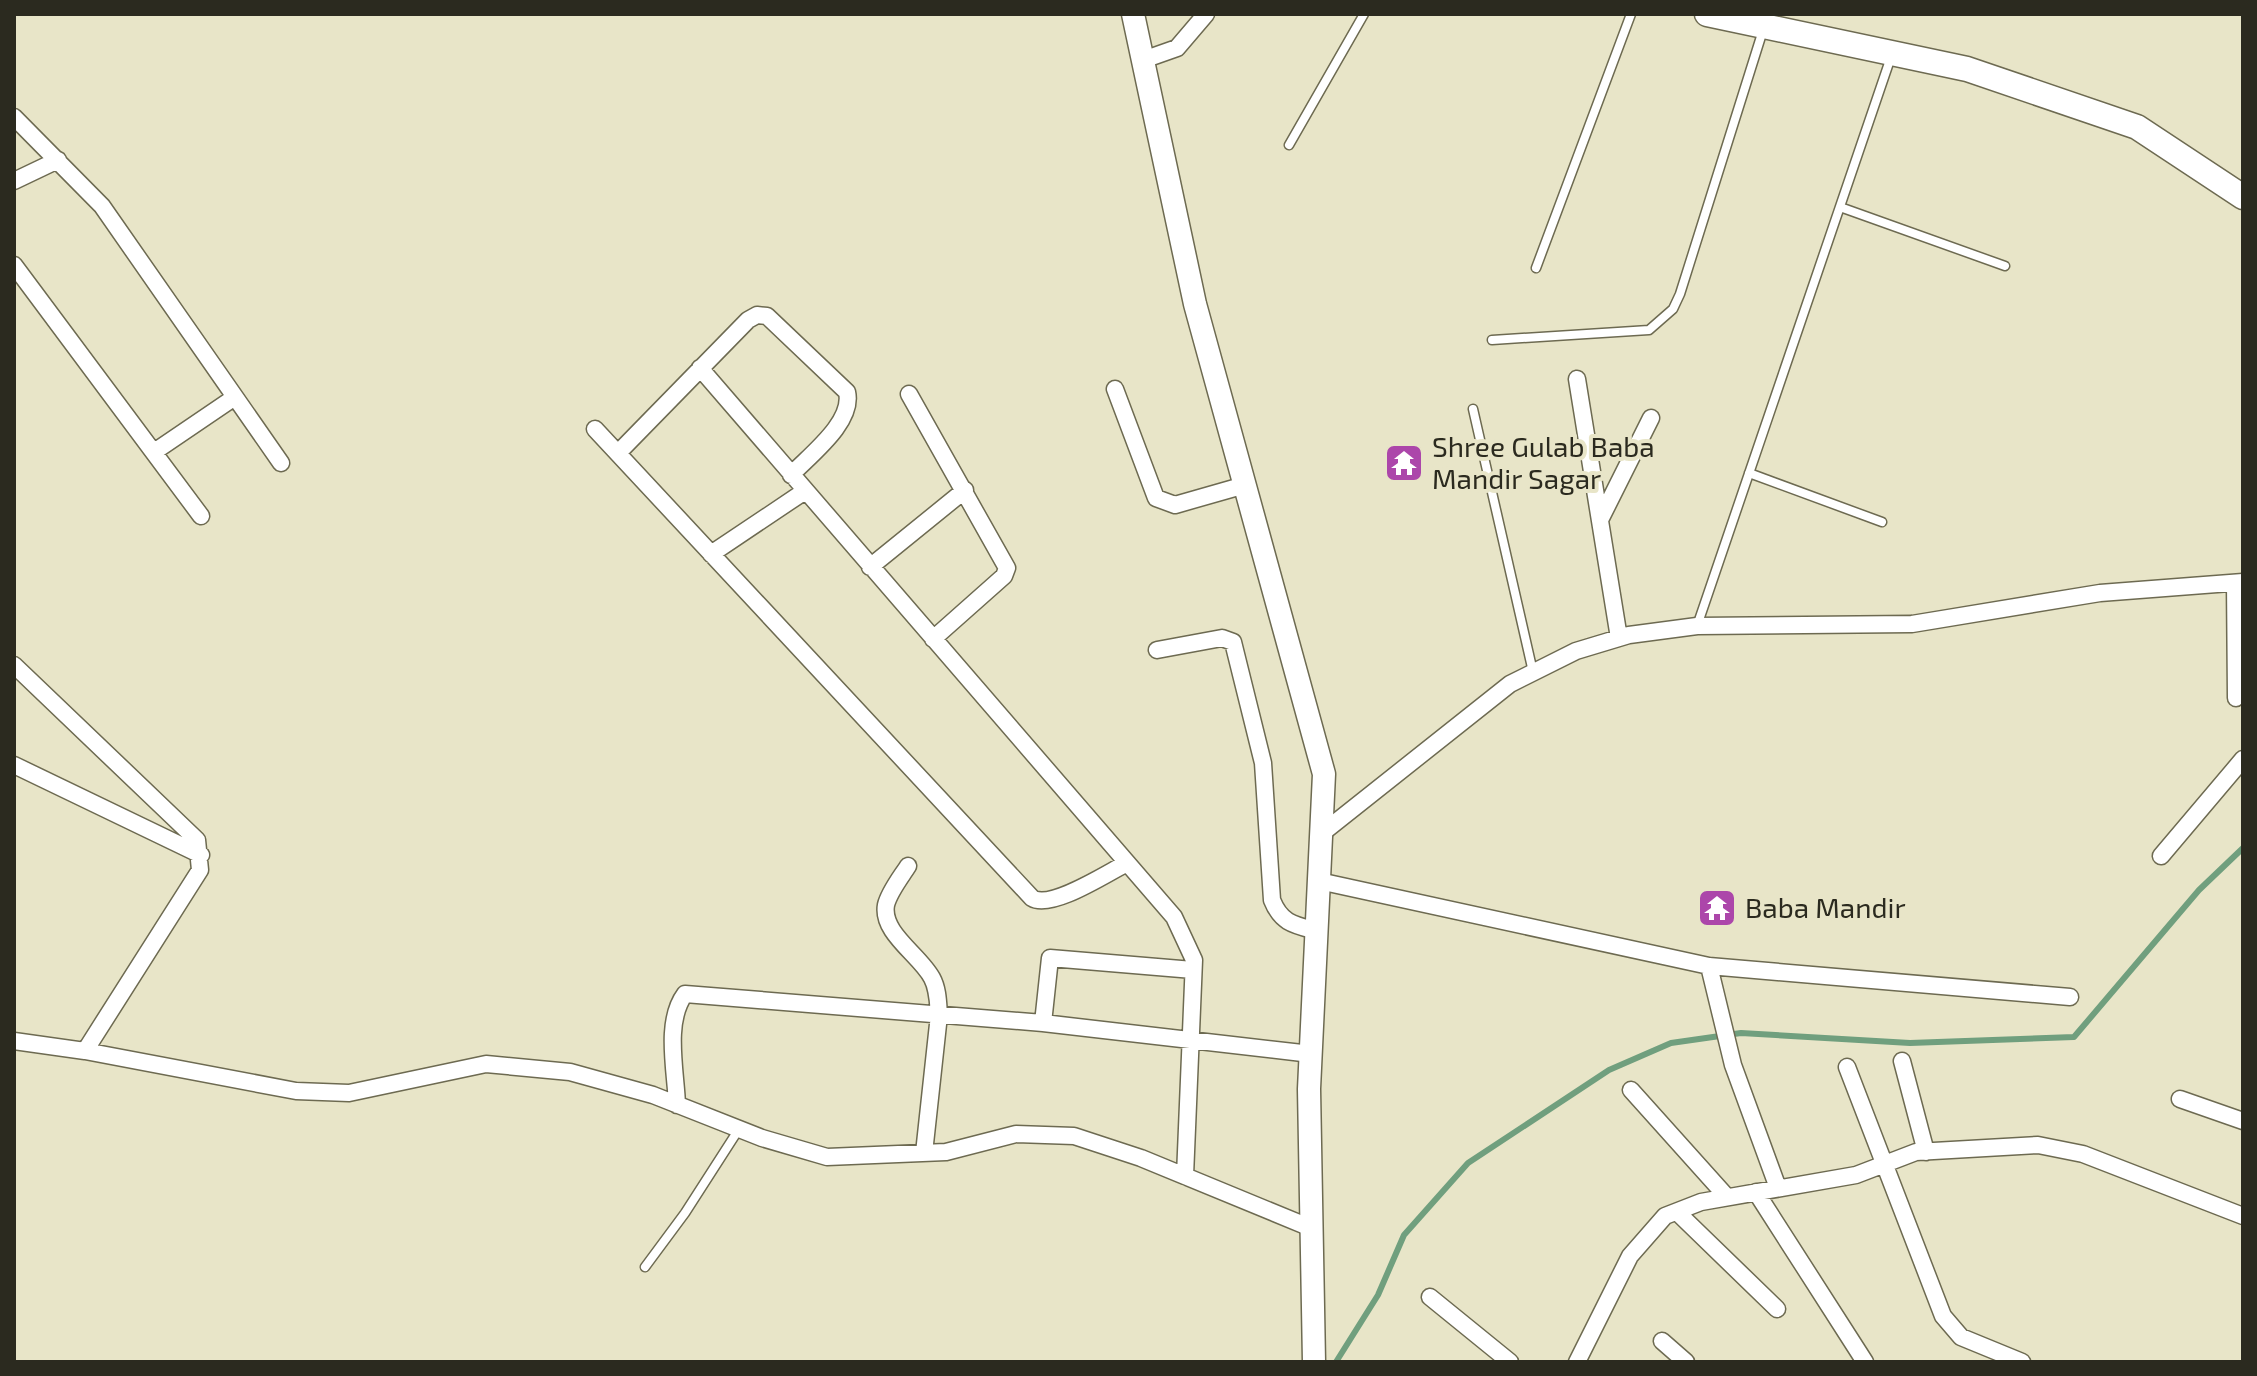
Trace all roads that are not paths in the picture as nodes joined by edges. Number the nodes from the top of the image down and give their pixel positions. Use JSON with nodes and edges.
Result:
{"nodes":[{"id":1,"x":1133,"y":14,"type":"edge"},
{"id":2,"x":1206,"y":14,"type":"edge"},
{"id":3,"x":1364,"y":14,"type":"edge"},
{"id":4,"x":1631,"y":14,"type":"edge"},
{"id":5,"x":1707,"y":14,"type":"edge"},
{"id":6,"x":1764,"y":26,"type":"junction"},
{"id":7,"x":1893,"y":53,"type":"junction"},
{"id":8,"x":1143,"y":60,"type":"junction"},
{"id":9,"x":14,"y":117,"type":"edge"},
{"id":10,"x":1289,"y":145,"type":"dead end"},
{"id":11,"x":58,"y":160,"type":"junction"},
{"id":12,"x":14,"y":181,"type":"edge"},
{"id":13,"x":2243,"y":197,"type":"edge"},
{"id":14,"x":1840,"y":207,"type":"junction"},
{"id":15,"x":14,"y":265,"type":"edge"},
{"id":16,"x":2005,"y":266,"type":"dead end"},
{"id":17,"x":1536,"y":268,"type":"dead end"},
{"id":18,"x":1492,"y":340,"type":"dead end"},
{"id":19,"x":700,"y":368,"type":"junction"},
{"id":20,"x":1577,"y":379,"type":"dead end"},
{"id":21,"x":1115,"y":389,"type":"dead end"},
{"id":22,"x":909,"y":394,"type":"dead end"},
{"id":23,"x":235,"y":397,"type":"junction"},
{"id":24,"x":1473,"y":409,"type":"dead end"},
{"id":25,"x":1651,"y":418,"type":"dead end"},
{"id":26,"x":595,"y":429,"type":"dead end"},
{"id":27,"x":154,"y":452,"type":"junction"},
{"id":28,"x":618,"y":453,"type":"junction"},
{"id":29,"x":281,"y":463,"type":"dead end"},
{"id":30,"x":1749,"y":473,"type":"junction"},
{"id":31,"x":791,"y":475,"type":"junction"},
{"id":32,"x":1245,"y":485,"type":"junction"},
{"id":33,"x":965,"y":490,"type":"junction"},
{"id":34,"x":805,"y":491,"type":"junction"},
{"id":35,"x":201,"y":516,"type":"dead end"},
{"id":36,"x":1600,"y":520,"type":"junction"},
{"id":37,"x":1882,"y":522,"type":"dead end"},
{"id":38,"x":711,"y":554,"type":"junction"},
{"id":39,"x":870,"y":567,"type":"junction"},
{"id":40,"x":2239,"y":583,"type":"edge"},
{"id":41,"x":1697,"y":626,"type":"junction"},
{"id":42,"x":1619,"y":638,"type":"junction"},
{"id":43,"x":933,"y":639,"type":"junction"},
{"id":44,"x":1157,"y":650,"type":"dead end"},
{"id":45,"x":16,"y":672,"type":"edge"},
{"id":46,"x":1533,"y":672,"type":"junction"},
{"id":47,"x":2236,"y":698,"type":"dead end"},
{"id":48,"x":2243,"y":759,"type":"edge"},
{"id":49,"x":14,"y":765,"type":"edge"},
{"id":50,"x":1321,"y":834,"type":"junction"},
{"id":51,"x":201,"y":855,"type":"junction"},
{"id":52,"x":2161,"y":856,"type":"dead end"},
{"id":53,"x":1127,"y":863,"type":"junction"},
{"id":54,"x":908,"y":866,"type":"dead end"},
{"id":55,"x":1319,"y":881,"type":"junction"},
{"id":56,"x":1317,"y":931,"type":"junction"},
{"id":57,"x":1709,"y":966,"type":"junction"},
{"id":58,"x":1193,"y":970,"type":"junction"},
{"id":59,"x":2070,"y":997,"type":"dead end"},
{"id":60,"x":939,"y":1015,"type":"junction"},
{"id":61,"x":1043,"y":1023,"type":"junction"},
{"id":62,"x":14,"y":1041,"type":"edge"},
{"id":63,"x":1190,"y":1041,"type":"junction"},
{"id":64,"x":85,"y":1051,"type":"junction"},
{"id":65,"x":1311,"y":1054,"type":"junction"},
{"id":66,"x":1902,"y":1061,"type":"dead end"},
{"id":67,"x":1847,"y":1067,"type":"dead end"},
{"id":68,"x":1631,"y":1090,"type":"dead end"},
{"id":69,"x":2180,"y":1099,"type":"dead end"},
{"id":70,"x":677,"y":1105,"type":"junction"},
{"id":71,"x":2243,"y":1121,"type":"edge"},
{"id":72,"x":739,"y":1129,"type":"junction"},
{"id":73,"x":1926,"y":1152,"type":"junction"},
{"id":74,"x":924,"y":1153,"type":"junction"},
{"id":75,"x":1884,"y":1164,"type":"junction"},
{"id":76,"x":1185,"y":1176,"type":"junction"},
{"id":77,"x":1778,"y":1188,"type":"junction"},
{"id":78,"x":1756,"y":1192,"type":"junction"},
{"id":79,"x":1727,"y":1197,"type":"junction"},
{"id":80,"x":1677,"y":1212,"type":"junction"},
{"id":81,"x":2243,"y":1216,"type":"edge"},
{"id":82,"x":1311,"y":1228,"type":"junction"},
{"id":83,"x":645,"y":1267,"type":"dead end"},
{"id":84,"x":1430,"y":1297,"type":"dead end"},
{"id":85,"x":1777,"y":1309,"type":"dead end"},
{"id":86,"x":1662,"y":1341,"type":"dead end"},
{"id":87,"x":1314,"y":1358,"type":"edge"},
{"id":88,"x":1510,"y":1362,"type":"edge"},
{"id":89,"x":1577,"y":1362,"type":"edge"},
{"id":90,"x":1686,"y":1362,"type":"edge"},
{"id":91,"x":1865,"y":1362,"type":"edge"},
{"id":92,"x":2022,"y":1362,"type":"edge"}],
"edges":[{"from":1,"to":8,"type":"street"},
{"from":2,"to":8,"type":"street"},
{"from":3,"to":10,"type":"lane"},
{"from":4,"to":17,"type":"lane"},
{"from":5,"to":6,"type":"main road"},
{"from":6,"to":7,"type":"main road"},
{"from":6,"to":18,"type":"lane"},
{"from":7,"to":13,"type":"main road"},
{"from":7,"to":14,"type":"lane"},
{"from":8,"to":32,"type":"street"},
{"from":9,"to":11,"type":"street"},
{"from":11,"to":12,"type":"street"},
{"from":11,"to":23,"type":"street"},
{"from":14,"to":16,"type":"lane"},
{"from":14,"to":30,"type":"lane"},
{"from":15,"to":27,"type":"street"},
{"from":19,"to":28,"type":"street"},
{"from":19,"to":31,"type":"street"},
{"from":19,"to":31,"type":"street"},
{"from":20,"to":36,"type":"street"},
{"from":21,"to":32,"type":"street"},
{"from":22,"to":33,"type":"street"},
{"from":23,"to":27,"type":"street"},
{"from":23,"to":29,"type":"street"},
{"from":24,"to":46,"type":"lane"},
{"from":25,"to":36,"type":"street"},
{"from":26,"to":28,"type":"street"},
{"from":27,"to":35,"type":"street"},
{"from":28,"to":38,"type":"street"},
{"from":30,"to":37,"type":"lane"},
{"from":30,"to":41,"type":"lane"},
{"from":31,"to":34,"type":"street"},
{"from":32,"to":50,"type":"street"},
{"from":33,"to":39,"type":"street"},
{"from":33,"to":43,"type":"street"},
{"from":34,"to":38,"type":"street"},
{"from":34,"to":39,"type":"street"},
{"from":36,"to":42,"type":"street"},
{"from":38,"to":53,"type":"street"},
{"from":39,"to":43,"type":"street"},
{"from":40,"to":41,"type":"street"},
{"from":40,"to":47,"type":"street"},
{"from":41,"to":42,"type":"street"},
{"from":42,"to":46,"type":"street"},
{"from":43,"to":53,"type":"street"},
{"from":44,"to":56,"type":"street"},
{"from":45,"to":51,"type":"street"},
{"from":46,"to":50,"type":"street"},
{"from":48,"to":52,"type":"street"},
{"from":49,"to":51,"type":"street"},
{"from":50,"to":55,"type":"street"},
{"from":51,"to":64,"type":"street"},
{"from":53,"to":58,"type":"street"},
{"from":54,"to":60,"type":"street"},
{"from":55,"to":56,"type":"street"},
{"from":55,"to":57,"type":"street"},
{"from":56,"to":65,"type":"street"},
{"from":57,"to":59,"type":"street"},
{"from":57,"to":77,"type":"street"},
{"from":58,"to":61,"type":"street"},
{"from":58,"to":63,"type":"street"},
{"from":60,"to":61,"type":"street"},
{"from":60,"to":70,"type":"street"},
{"from":60,"to":74,"type":"street"},
{"from":61,"to":63,"type":"street"},
{"from":62,"to":64,"type":"street"},
{"from":63,"to":65,"type":"street"},
{"from":63,"to":76,"type":"street"},
{"from":64,"to":70,"type":"street"},
{"from":65,"to":82,"type":"street"},
{"from":66,"to":73,"type":"street"},
{"from":67,"to":75,"type":"street"},
{"from":68,"to":79,"type":"street"},
{"from":69,"to":71,"type":"street"},
{"from":70,"to":72,"type":"street"},
{"from":72,"to":74,"type":"street"},
{"from":72,"to":83,"type":"lane"},
{"from":73,"to":75,"type":"street"},
{"from":73,"to":81,"type":"street"},
{"from":74,"to":76,"type":"street"},
{"from":75,"to":77,"type":"street"},
{"from":75,"to":92,"type":"street"},
{"from":76,"to":82,"type":"street"},
{"from":77,"to":78,"type":"street"},
{"from":78,"to":79,"type":"street"},
{"from":78,"to":91,"type":"street"},
{"from":79,"to":80,"type":"street"},
{"from":80,"to":85,"type":"street"},
{"from":80,"to":89,"type":"street"},
{"from":82,"to":87,"type":"street"},
{"from":84,"to":88,"type":"street"},
{"from":86,"to":90,"type":"street"}]}
